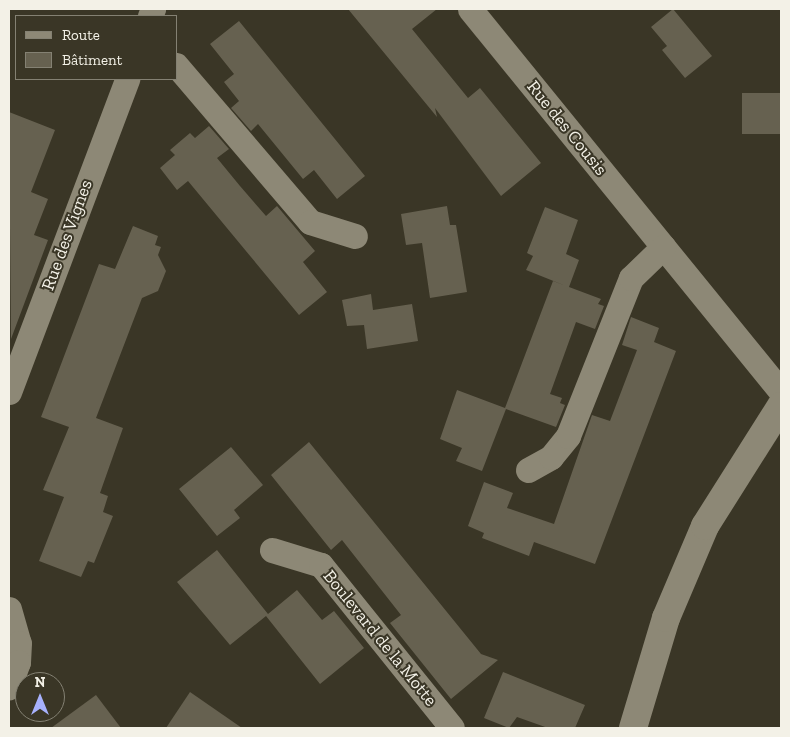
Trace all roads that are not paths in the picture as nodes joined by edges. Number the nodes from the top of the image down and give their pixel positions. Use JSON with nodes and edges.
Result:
{"nodes":[{"id":1,"x":470,"y":9,"type":"edge"},
{"id":2,"x":178,"y":67,"type":"edge"},
{"id":3,"x":127,"y":80,"type":"edge"},
{"id":4,"x":355,"y":236,"type":"dead end"},
{"id":5,"x":663,"y":247,"type":"junction"},
{"id":6,"x":9,"y":392,"type":"edge"},
{"id":7,"x":781,"y":392,"type":"edge"},
{"id":8,"x":781,"y":406,"type":"edge"},
{"id":9,"x":528,"y":470,"type":"dead end"},
{"id":10,"x":272,"y":550,"type":"dead end"},
{"id":11,"x":9,"y":609,"type":"edge"},
{"id":12,"x":9,"y":687,"type":"edge"},
{"id":13,"x":452,"y":728,"type":"edge"},
{"id":14,"x":634,"y":728,"type":"edge"}],
"edges":[{"from":1,"to":5,"type":"street","name":"Rue des Cousis"},
{"from":2,"to":4,"type":"street"},
{"from":3,"to":6,"type":"street","name":"Rue des Vignes"},
{"from":5,"to":7,"type":"street","name":"Rue des Cousis"},
{"from":5,"to":9,"type":"street"},
{"from":8,"to":14,"type":"street"},
{"from":10,"to":13,"type":"street","name":"Boulevard de la Motte"},
{"from":11,"to":12,"type":"street"}]}
